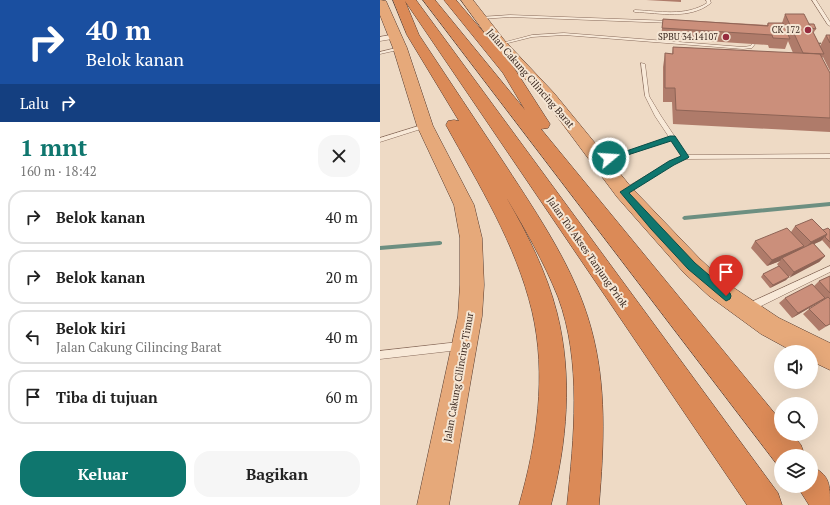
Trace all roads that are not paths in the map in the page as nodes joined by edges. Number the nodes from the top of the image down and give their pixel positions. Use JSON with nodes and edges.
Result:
{"nodes":[{"id":1,"x":384,"y":0,"type":"edge"},
{"id":2,"x":399,"y":0,"type":"edge"},
{"id":3,"x":410,"y":0,"type":"edge"},
{"id":4,"x":429,"y":0,"type":"edge"},
{"id":5,"x":450,"y":0,"type":"edge"},
{"id":6,"x":467,"y":0,"type":"edge"},
{"id":7,"x":708,"y":0,"type":"edge"},
{"id":8,"x":814,"y":0,"type":"edge"},
{"id":9,"x":380,"y":1,"type":"edge"},
{"id":10,"x":635,"y":11,"type":"dead end"},
{"id":11,"x":488,"y":18,"type":"junction"},
{"id":12,"x":676,"y":22,"type":"edge"},
{"id":13,"x":830,"y":25,"type":"edge"},
{"id":14,"x":392,"y":41,"type":"edge"},
{"id":15,"x":500,"y":44,"type":"junction"},
{"id":16,"x":753,"y":44,"type":"edge"},
{"id":17,"x":382,"y":52,"type":"edge"},
{"id":18,"x":380,"y":59,"type":"edge"},
{"id":19,"x":643,"y":64,"type":"dead end"},
{"id":20,"x":425,"y":126,"type":"junction"},
{"id":21,"x":672,"y":138,"type":"junction"},
{"id":22,"x":380,"y":140,"type":"edge"},
{"id":23,"x":830,"y":156,"type":"edge"},
{"id":24,"x":685,"y":157,"type":"junction"},
{"id":25,"x":605,"y":160,"type":"junction"},
{"id":26,"x":629,"y":189,"type":"junction"},
{"id":27,"x":597,"y":212,"type":"junction"},
{"id":28,"x":830,"y":269,"type":"edge"},
{"id":29,"x":744,"y":310,"type":"junction"},
{"id":30,"x":465,"y":346,"type":"junction"},
{"id":31,"x":709,"y":352,"type":"junction"},
{"id":32,"x":380,"y":355,"type":"edge"},
{"id":33,"x":830,"y":357,"type":"edge"},
{"id":34,"x":785,"y":449,"type":"edge"},
{"id":35,"x":793,"y":449,"type":"edge"},
{"id":36,"x":818,"y":478,"type":"edge"},
{"id":37,"x":818,"y":491,"type":"edge"},
{"id":38,"x":830,"y":492,"type":"edge"},
{"id":39,"x":433,"y":505,"type":"edge"},
{"id":40,"x":535,"y":505,"type":"edge"},
{"id":41,"x":583,"y":505,"type":"edge"},
{"id":42,"x":766,"y":505,"type":"edge"},
{"id":43,"x":829,"y":505,"type":"edge"}],
"edges":[{"from":1,"to":40,"type":"highway"},
{"from":2,"to":41,"type":"highway"},
{"from":3,"to":42,"type":"highway","name":"Jalan Tol Akses Tanjung Priok"},
{"from":4,"to":27,"type":"highway"},
{"from":5,"to":27,"type":"highway"},
{"from":6,"to":11,"type":"highway","name":"Jalan Cakung Cilincing Barat"},
{"from":7,"to":10,"type":"lane"},
{"from":8,"to":13,"type":"lane"},
{"from":9,"to":14,"type":"highway","name":"Jalan Cakung Cilincing Timur"},
{"from":11,"to":12,"type":"lane"},
{"from":11,"to":15,"type":"highway","name":"Jalan Cakung Cilincing Barat"},
{"from":14,"to":17,"type":"lane"},
{"from":14,"to":20,"type":"highway","name":"Jalan Cakung Cilincing Timur"},
{"from":15,"to":16,"type":"lane"},
{"from":15,"to":25,"type":"highway","name":"Jalan Cakung Cilincing Barat"},
{"from":17,"to":18,"type":"lane"},
{"from":19,"to":21,"type":"lane"},
{"from":20,"to":22,"type":"lane"},
{"from":20,"to":30,"type":"highway","name":"Jalan Cakung Cilincing Timur"},
{"from":21,"to":24,"type":"lane"},
{"from":21,"to":25,"type":"lane"},
{"from":23,"to":24,"type":"lane"},
{"from":24,"to":26,"type":"lane"},
{"from":25,"to":26,"type":"highway","name":"Jalan Cakung Cilincing Barat"},
{"from":26,"to":29,"type":"highway","name":"Jalan Cakung Cilincing Barat"},
{"from":27,"to":31,"type":"highway"},
{"from":28,"to":29,"type":"lane"},
{"from":29,"to":33,"type":"highway","name":"Jalan Cakung Cilincing Barat"},
{"from":30,"to":32,"type":"lane"},
{"from":30,"to":39,"type":"highway","name":"Jalan Cakung Cilincing Timur"},
{"from":31,"to":34,"type":"highway"},
{"from":31,"to":35,"type":"highway"},
{"from":36,"to":38,"type":"highway"},
{"from":37,"to":43,"type":"highway"}]}
